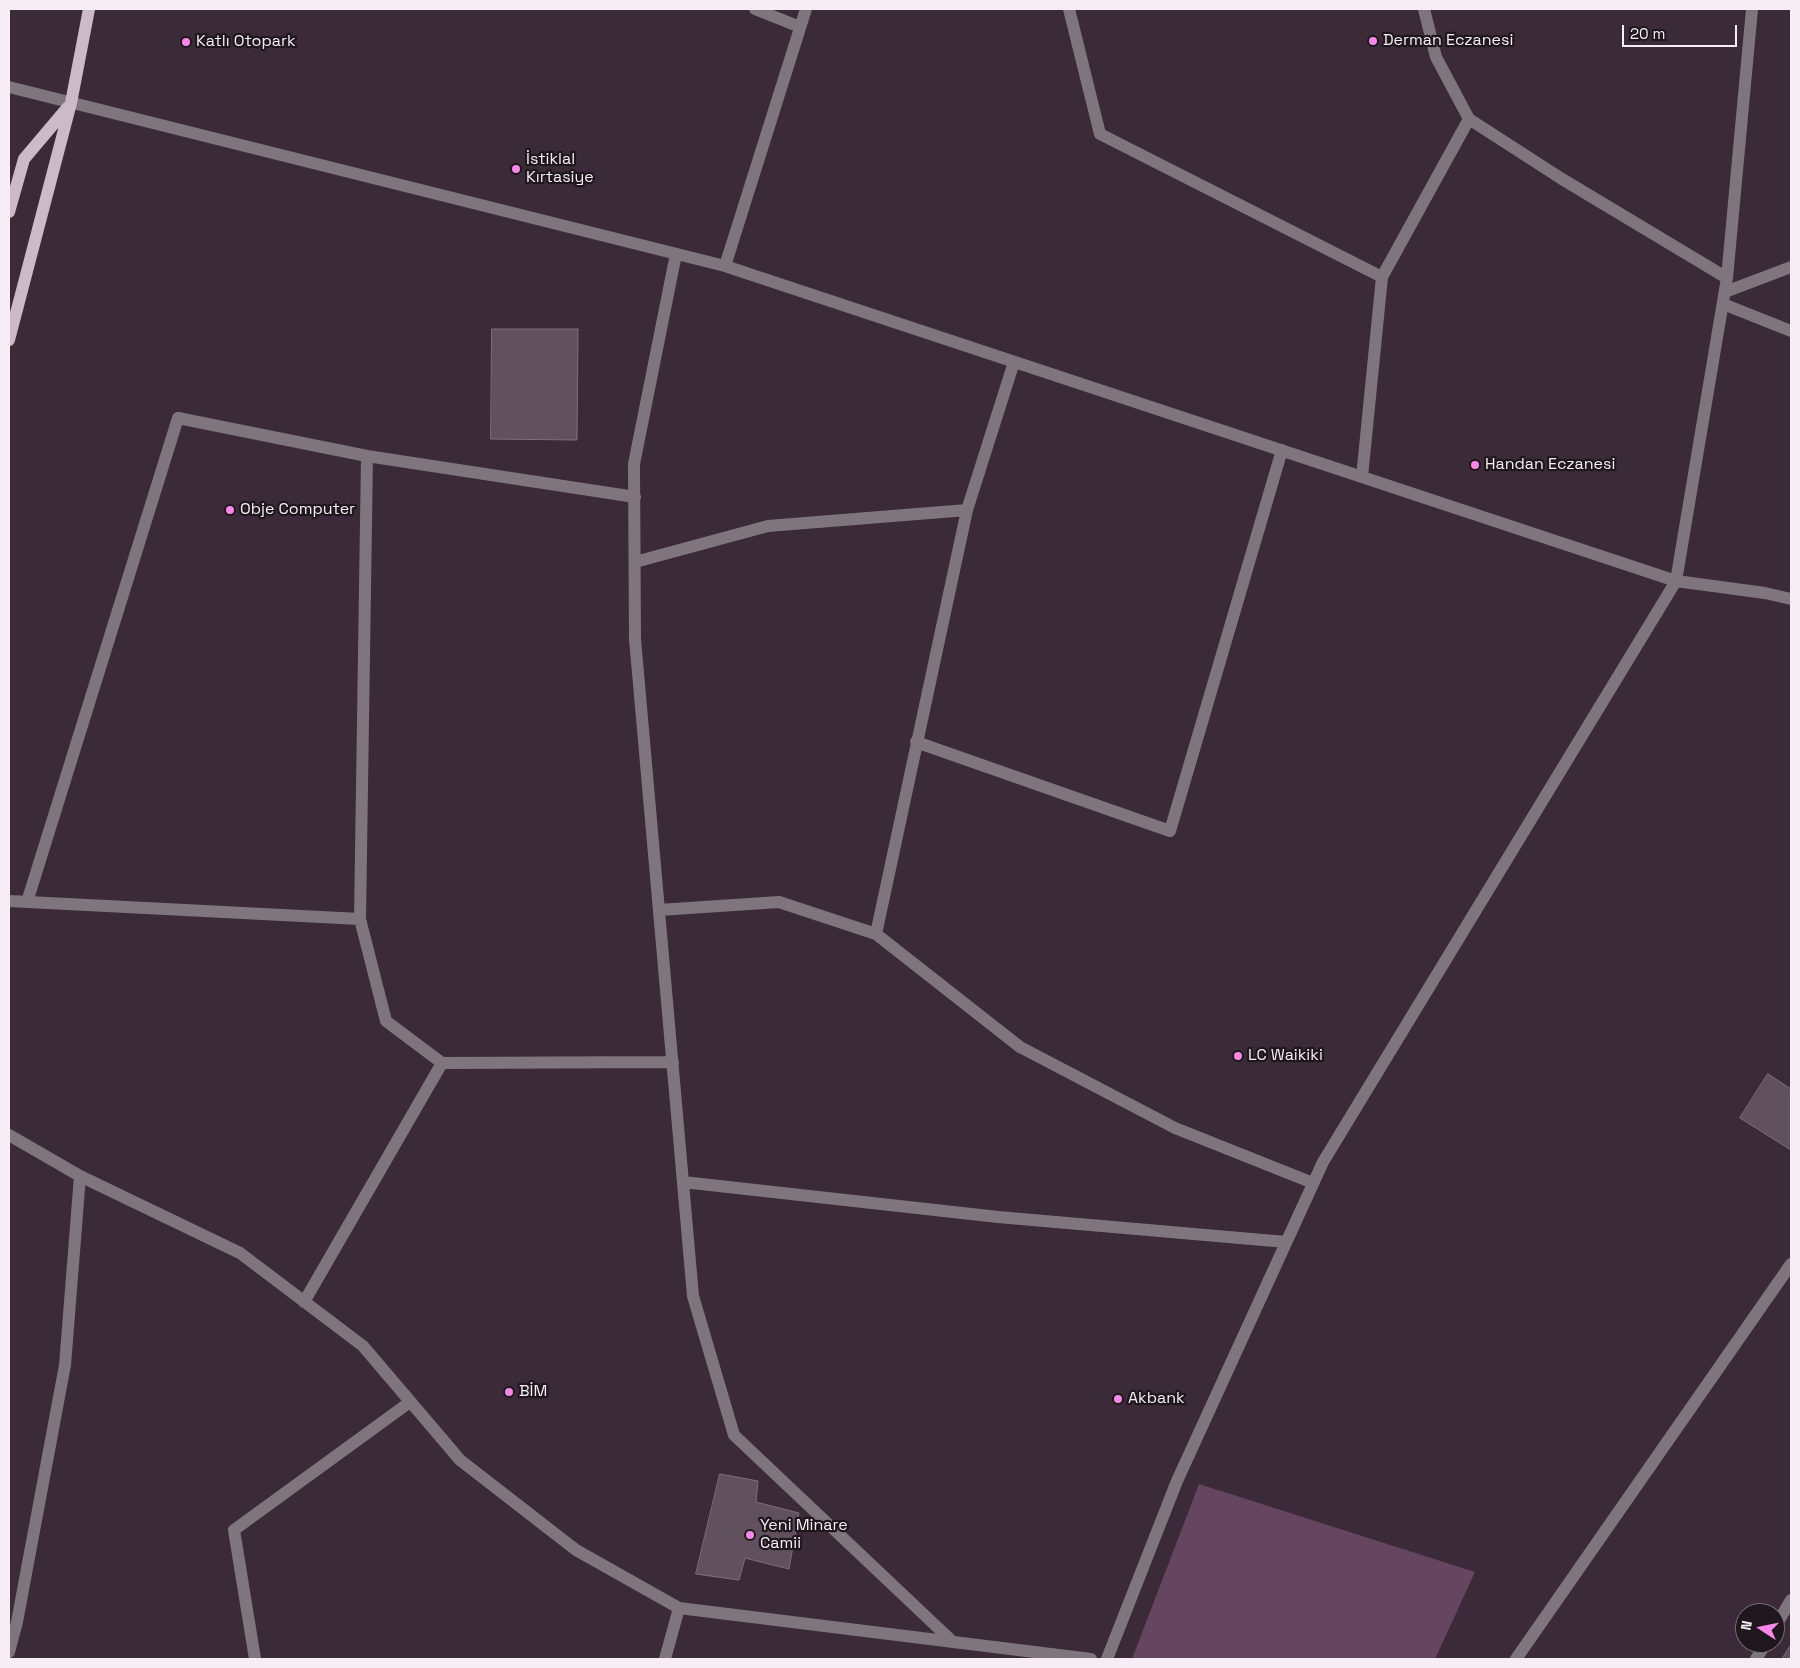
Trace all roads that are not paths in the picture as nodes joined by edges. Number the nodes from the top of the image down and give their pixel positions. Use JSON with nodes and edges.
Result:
{"nodes":[{"id":1,"x":89,"y":9,"type":"edge"},
{"id":2,"x":754,"y":9,"type":"edge"},
{"id":3,"x":806,"y":9,"type":"edge"},
{"id":4,"x":1069,"y":9,"type":"edge"},
{"id":5,"x":1424,"y":9,"type":"edge"},
{"id":6,"x":1752,"y":9,"type":"edge"},
{"id":7,"x":800,"y":27,"type":"junction"},
{"id":8,"x":9,"y":87,"type":"edge"},
{"id":9,"x":71,"y":104,"type":"junction"},
{"id":10,"x":1469,"y":119,"type":"junction"},
{"id":11,"x":9,"y":212,"type":"edge"},
{"id":12,"x":676,"y":254,"type":"junction"},
{"id":13,"x":725,"y":266,"type":"junction"},
{"id":14,"x":1791,"y":267,"type":"edge"},
{"id":15,"x":1382,"y":277,"type":"junction"},
{"id":16,"x":1727,"y":278,"type":"junction"},
{"id":17,"x":1724,"y":298,"type":"junction"},
{"id":18,"x":1791,"y":331,"type":"edge"},
{"id":19,"x":9,"y":340,"type":"edge"},
{"id":20,"x":1014,"y":362,"type":"junction"},
{"id":21,"x":1282,"y":450,"type":"junction"},
{"id":22,"x":366,"y":456,"type":"junction"},
{"id":23,"x":1362,"y":478,"type":"junction"},
{"id":24,"x":635,"y":497,"type":"junction"},
{"id":25,"x":967,"y":510,"type":"junction"},
{"id":26,"x":635,"y":562,"type":"junction"},
{"id":27,"x":1676,"y":581,"type":"junction"},
{"id":28,"x":1791,"y":599,"type":"edge"},
{"id":29,"x":916,"y":742,"type":"junction"},
{"id":30,"x":9,"y":901,"type":"edge"},
{"id":31,"x":27,"y":902,"type":"junction"},
{"id":32,"x":659,"y":910,"type":"junction"},
{"id":33,"x":360,"y":920,"type":"junction"},
{"id":34,"x":876,"y":934,"type":"junction"},
{"id":35,"x":673,"y":1062,"type":"junction"},
{"id":36,"x":442,"y":1063,"type":"junction"},
{"id":37,"x":9,"y":1135,"type":"edge"},
{"id":38,"x":80,"y":1176,"type":"junction"},
{"id":39,"x":683,"y":1182,"type":"junction"},
{"id":40,"x":1313,"y":1183,"type":"junction"},
{"id":41,"x":1286,"y":1242,"type":"junction"},
{"id":42,"x":1791,"y":1264,"type":"edge"},
{"id":43,"x":304,"y":1302,"type":"junction"},
{"id":44,"x":410,"y":1402,"type":"junction"},
{"id":45,"x":679,"y":1608,"type":"junction"},
{"id":46,"x":953,"y":1642,"type":"junction"},
{"id":47,"x":9,"y":1652,"type":"edge"},
{"id":48,"x":255,"y":1659,"type":"edge"},
{"id":49,"x":665,"y":1659,"type":"edge"},
{"id":50,"x":1091,"y":1659,"type":"edge"},
{"id":51,"x":1107,"y":1659,"type":"edge"},
{"id":52,"x":1516,"y":1659,"type":"edge"}],
"edges":[{"from":1,"to":9,"type":"main road"},
{"from":2,"to":7,"type":"street"},
{"from":3,"to":7,"type":"street"},
{"from":4,"to":15,"type":"street"},
{"from":5,"to":10,"type":"street"},
{"from":6,"to":16,"type":"street"},
{"from":7,"to":13,"type":"street"},
{"from":8,"to":9,"type":"street"},
{"from":9,"to":11,"type":"main road"},
{"from":9,"to":12,"type":"street"},
{"from":9,"to":19,"type":"main road"},
{"from":10,"to":15,"type":"street"},
{"from":10,"to":16,"type":"street"},
{"from":12,"to":13,"type":"street"},
{"from":12,"to":24,"type":"street"},
{"from":13,"to":20,"type":"street"},
{"from":14,"to":17,"type":"street"},
{"from":15,"to":23,"type":"street"},
{"from":16,"to":17,"type":"street"},
{"from":17,"to":18,"type":"street"},
{"from":17,"to":27,"type":"street"},
{"from":20,"to":21,"type":"street"},
{"from":20,"to":25,"type":"street"},
{"from":21,"to":23,"type":"street"},
{"from":21,"to":29,"type":"street"},
{"from":22,"to":24,"type":"street"},
{"from":22,"to":31,"type":"street"},
{"from":22,"to":33,"type":"street"},
{"from":23,"to":27,"type":"street"},
{"from":24,"to":26,"type":"street"},
{"from":25,"to":26,"type":"street"},
{"from":25,"to":29,"type":"street"},
{"from":26,"to":32,"type":"street"},
{"from":27,"to":28,"type":"street"},
{"from":27,"to":40,"type":"street"},
{"from":29,"to":34,"type":"street"},
{"from":30,"to":31,"type":"street"},
{"from":31,"to":33,"type":"street"},
{"from":32,"to":34,"type":"street"},
{"from":32,"to":35,"type":"street"},
{"from":33,"to":36,"type":"street"},
{"from":34,"to":40,"type":"street"},
{"from":35,"to":36,"type":"street"},
{"from":35,"to":39,"type":"street"},
{"from":36,"to":43,"type":"street"},
{"from":37,"to":38,"type":"street"},
{"from":38,"to":43,"type":"street"},
{"from":38,"to":47,"type":"street"},
{"from":39,"to":41,"type":"street"},
{"from":39,"to":46,"type":"street"},
{"from":40,"to":41,"type":"street"},
{"from":41,"to":51,"type":"street"},
{"from":42,"to":52,"type":"street"},
{"from":43,"to":44,"type":"street"},
{"from":44,"to":45,"type":"street"},
{"from":44,"to":48,"type":"street"},
{"from":45,"to":46,"type":"street"},
{"from":45,"to":49,"type":"street"},
{"from":46,"to":50,"type":"street"}]}
